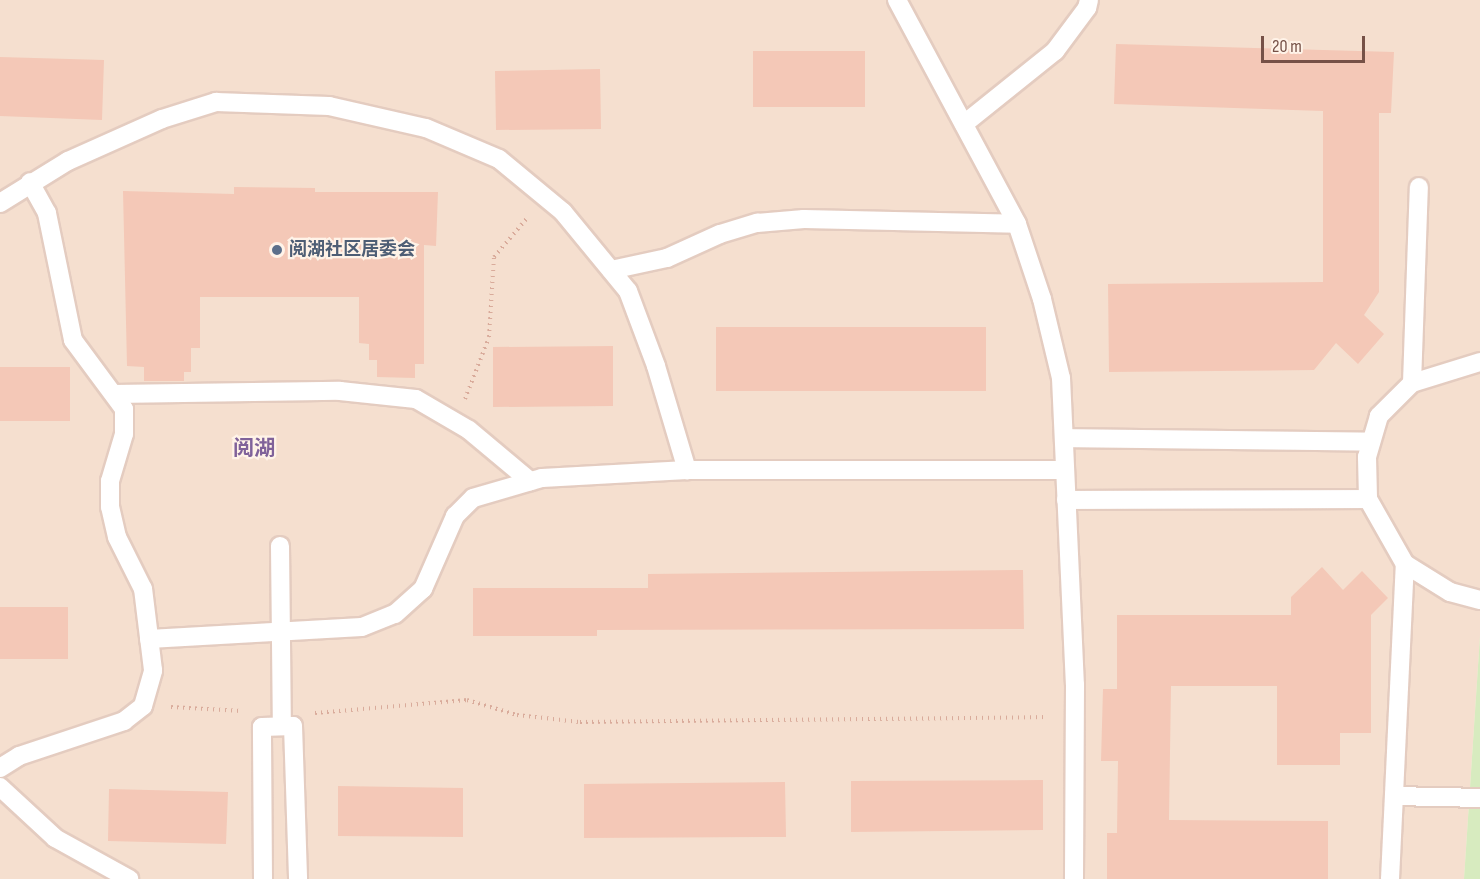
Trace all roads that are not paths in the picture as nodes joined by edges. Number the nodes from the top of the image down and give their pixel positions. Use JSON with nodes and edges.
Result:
{"nodes":[{"id":1,"x":897,"y":0,"type":"edge"},
{"id":2,"x":1089,"y":0,"type":"edge"},
{"id":3,"x":964,"y":124,"type":"junction"},
{"id":4,"x":30,"y":182,"type":"junction"},
{"id":5,"x":1419,"y":187,"type":"dead end"},
{"id":6,"x":0,"y":202,"type":"edge"},
{"id":7,"x":1017,"y":224,"type":"junction"},
{"id":8,"x":611,"y":270,"type":"junction"},
{"id":9,"x":1480,"y":362,"type":"edge"},
{"id":10,"x":1412,"y":383,"type":"junction"},
{"id":11,"x":114,"y":394,"type":"junction"},
{"id":12,"x":1064,"y":438,"type":"junction"},
{"id":13,"x":1371,"y":442,"type":"junction"},
{"id":14,"x":687,"y":470,"type":"junction"},
{"id":15,"x":1065,"y":470,"type":"junction"},
{"id":16,"x":530,"y":481,"type":"junction"},
{"id":17,"x":1368,"y":499,"type":"junction"},
{"id":18,"x":1066,"y":500,"type":"junction"},
{"id":19,"x":280,"y":546,"type":"dead end"},
{"id":20,"x":1405,"y":564,"type":"junction"},
{"id":21,"x":1480,"y":600,"type":"edge"},
{"id":22,"x":281,"y":632,"type":"junction"},
{"id":23,"x":149,"y":639,"type":"junction"},
{"id":24,"x":282,"y":719,"type":"junction"},
{"id":25,"x":0,"y":768,"type":"edge"},
{"id":26,"x":0,"y":787,"type":"edge"},
{"id":27,"x":1394,"y":796,"type":"junction"},
{"id":28,"x":1480,"y":798,"type":"edge"},
{"id":29,"x":129,"y":879,"type":"edge"},
{"id":30,"x":263,"y":879,"type":"edge"},
{"id":31,"x":298,"y":879,"type":"edge"},
{"id":32,"x":1074,"y":879,"type":"edge"},
{"id":33,"x":1390,"y":879,"type":"edge"}],
"edges":[{"from":1,"to":3,"type":"lane"},
{"from":2,"to":3,"type":"lane"},
{"from":3,"to":7,"type":"lane"},
{"from":4,"to":6,"type":"lane"},
{"from":4,"to":8,"type":"lane"},
{"from":4,"to":11,"type":"lane"},
{"from":5,"to":10,"type":"lane"},
{"from":7,"to":8,"type":"lane"},
{"from":7,"to":12,"type":"lane"},
{"from":8,"to":14,"type":"lane"},
{"from":9,"to":10,"type":"lane"},
{"from":10,"to":13,"type":"lane"},
{"from":11,"to":16,"type":"lane"},
{"from":11,"to":23,"type":"lane"},
{"from":12,"to":13,"type":"lane"},
{"from":12,"to":15,"type":"lane"},
{"from":13,"to":17,"type":"lane"},
{"from":14,"to":15,"type":"lane"},
{"from":14,"to":16,"type":"lane"},
{"from":15,"to":18,"type":"lane"},
{"from":16,"to":22,"type":"lane"},
{"from":17,"to":18,"type":"lane"},
{"from":17,"to":20,"type":"lane"},
{"from":18,"to":32,"type":"lane"},
{"from":19,"to":22,"type":"lane"},
{"from":20,"to":21,"type":"lane"},
{"from":20,"to":27,"type":"lane"},
{"from":22,"to":23,"type":"lane"},
{"from":22,"to":24,"type":"lane"},
{"from":23,"to":25,"type":"lane"},
{"from":24,"to":30,"type":"lane"},
{"from":24,"to":31,"type":"lane"},
{"from":26,"to":29,"type":"lane"},
{"from":27,"to":28,"type":"lane"},
{"from":27,"to":33,"type":"lane"}]}
